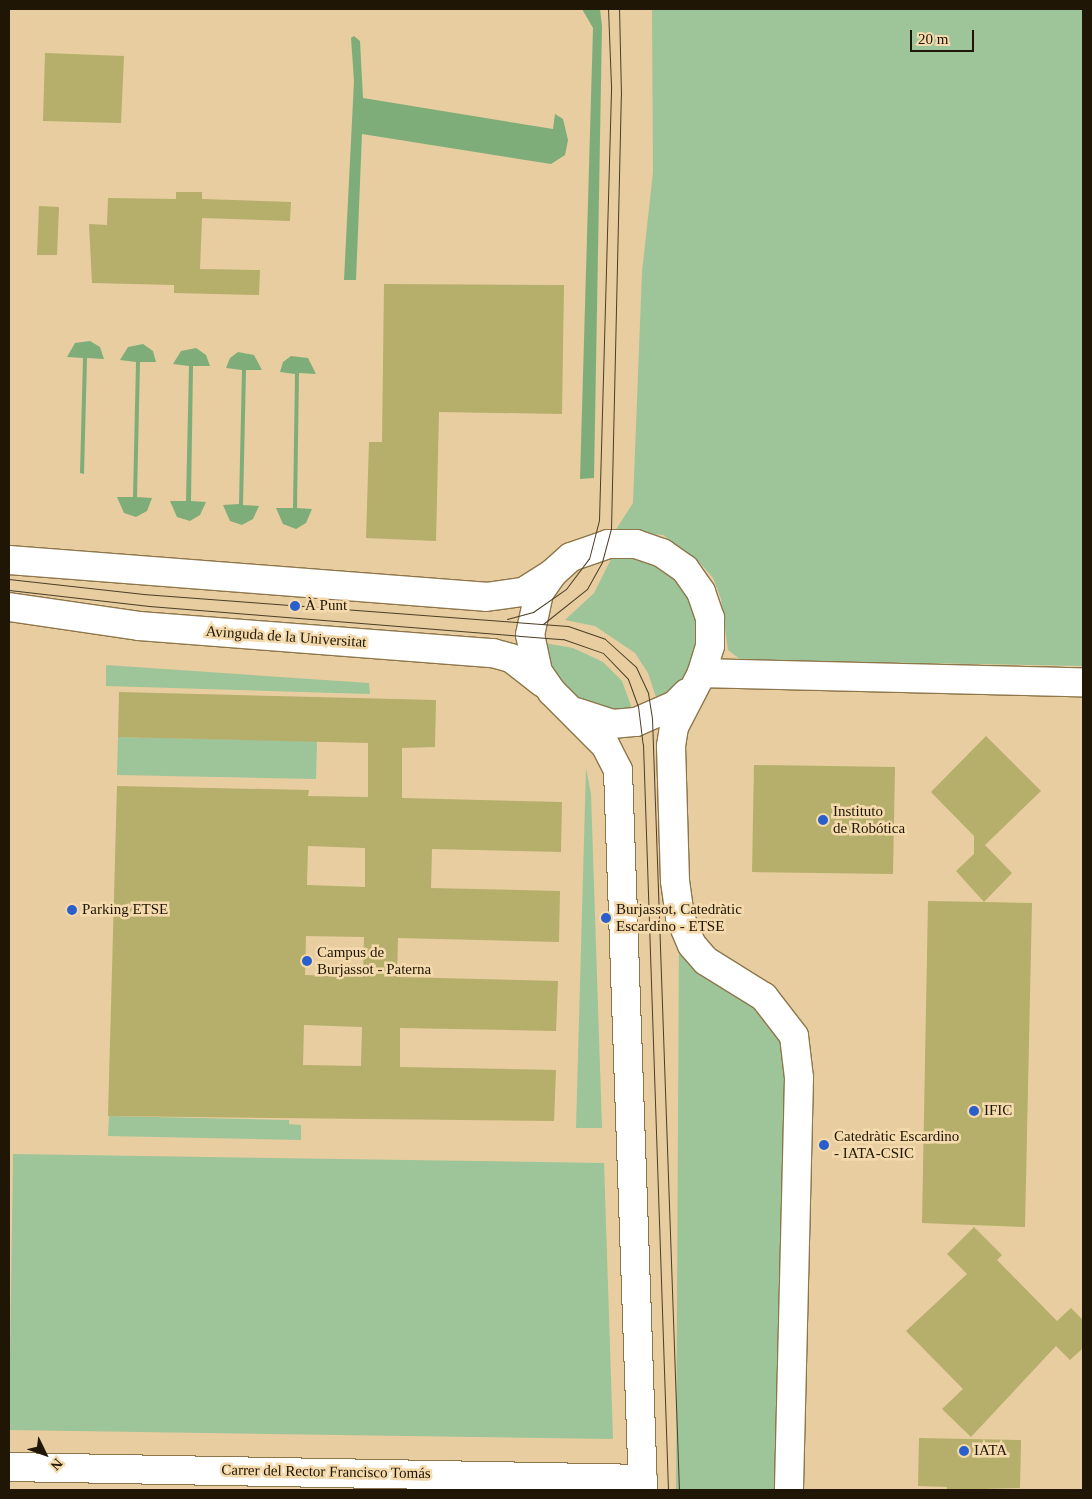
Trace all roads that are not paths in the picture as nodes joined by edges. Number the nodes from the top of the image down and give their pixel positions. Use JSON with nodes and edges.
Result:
{"nodes":[{"id":1,"x":9,"y":560,"type":"edge"},
{"id":2,"x":553,"y":573,"type":"junction"},
{"id":3,"x":9,"y":607,"type":"edge"},
{"id":4,"x":698,"y":680,"type":"junction"},
{"id":5,"x":1083,"y":682,"type":"edge"},
{"id":6,"x":560,"y":700,"type":"junction"},
{"id":7,"x":9,"y":1467,"type":"edge"},
{"id":8,"x":643,"y":1485,"type":"edge"},
{"id":9,"x":789,"y":1490,"type":"edge"}],
"edges":[{"from":1,"to":2,"type":"street"},
{"from":2,"to":4,"type":"street"},
{"from":2,"to":6,"type":"street"},
{"from":3,"to":6,"type":"street","name":"Avinguda de la Universitat"},
{"from":4,"to":5,"type":"street"},
{"from":4,"to":6,"type":"street"},
{"from":4,"to":9,"type":"street"},
{"from":6,"to":8,"type":"street"},
{"from":7,"to":8,"type":"street","name":"Carrer del Rector Francisco Tomás"}]}
